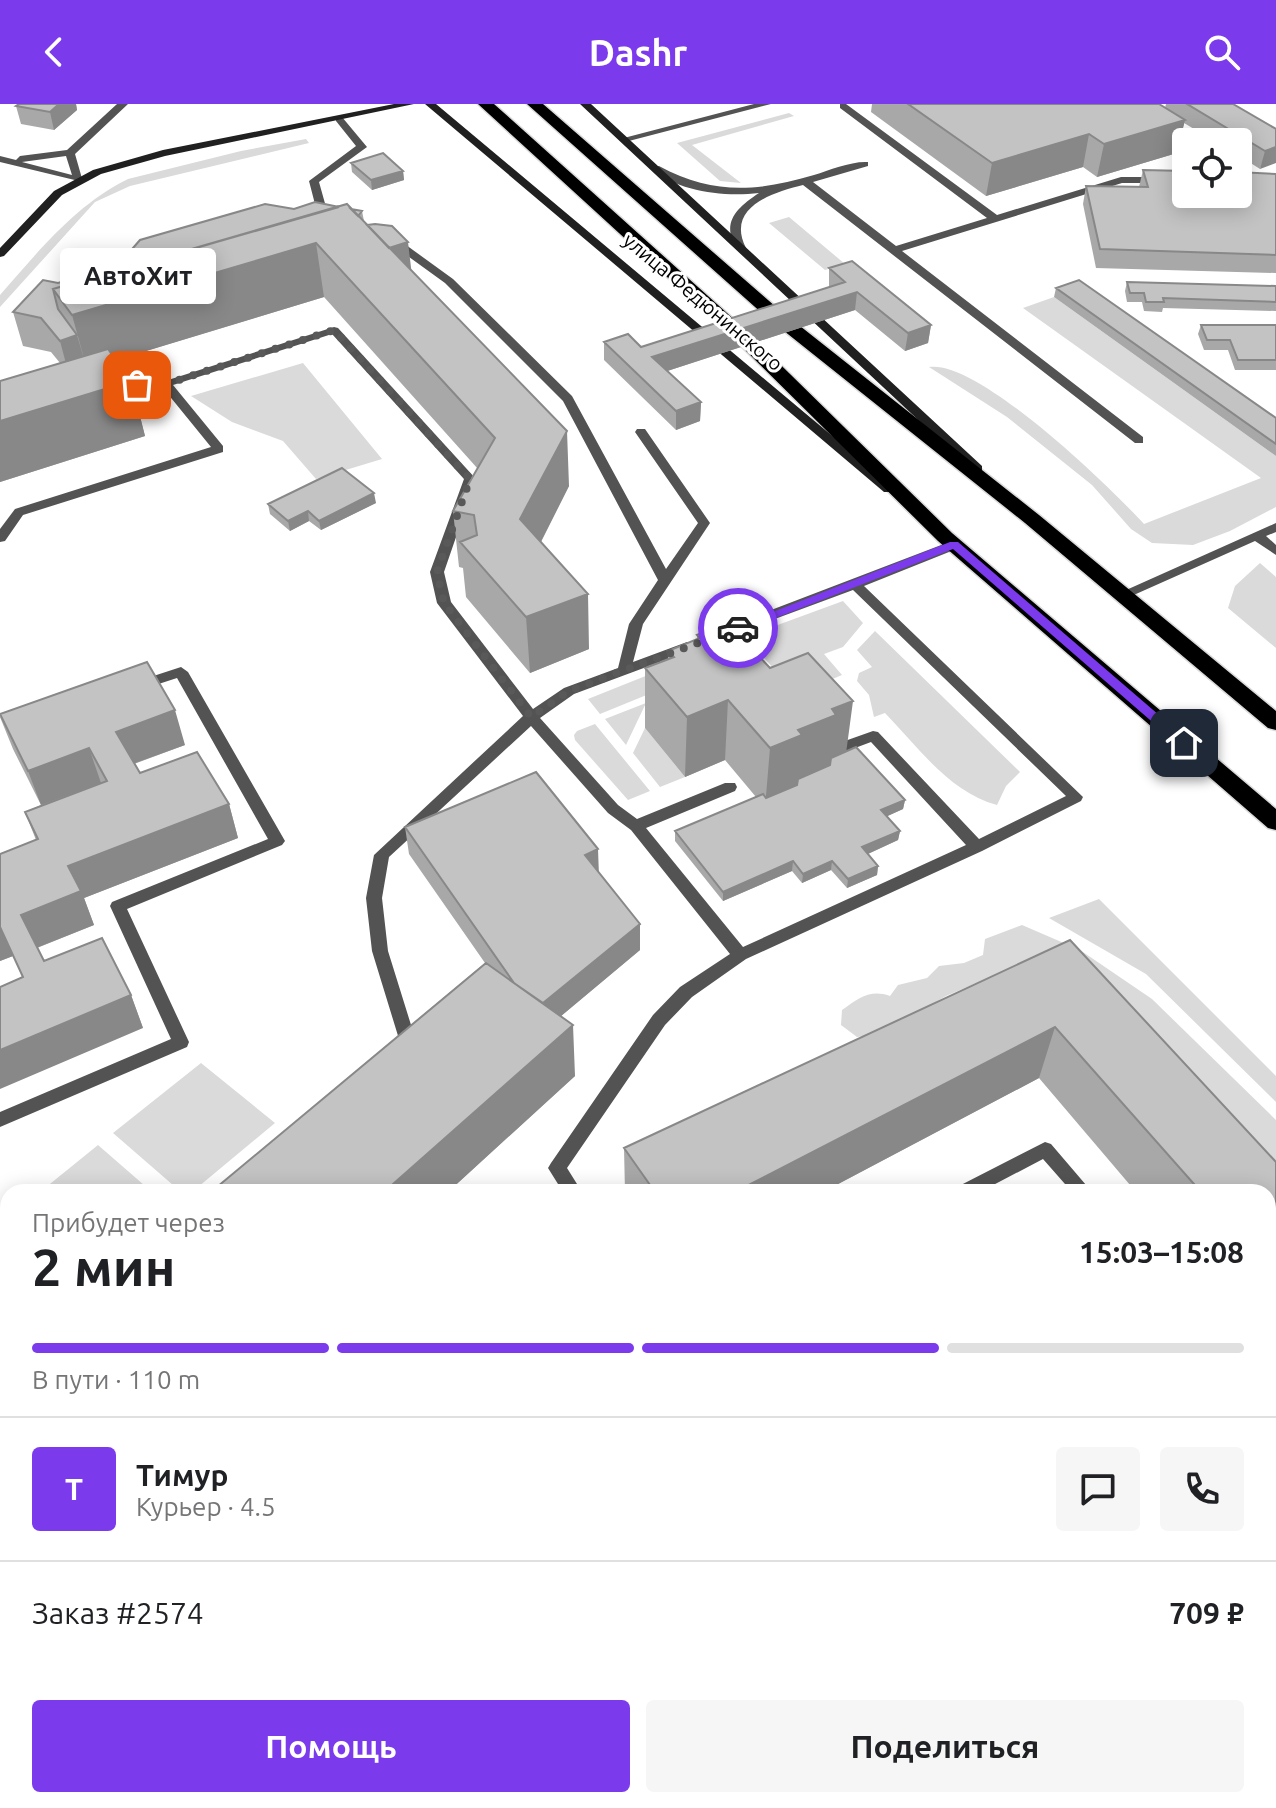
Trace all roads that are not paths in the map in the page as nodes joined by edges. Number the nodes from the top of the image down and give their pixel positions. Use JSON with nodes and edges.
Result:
{"nodes":[{"id":1,"x":123,"y":104,"type":"edge"},
{"id":2,"x":409,"y":104,"type":"edge"},
{"id":3,"x":430,"y":104,"type":"edge"},
{"id":4,"x":485,"y":104,"type":"edge"},
{"id":5,"x":534,"y":104,"type":"edge"},
{"id":6,"x":585,"y":104,"type":"edge"},
{"id":7,"x":766,"y":104,"type":"edge"},
{"id":8,"x":828,"y":104,"type":"edge"},
{"id":9,"x":1126,"y":104,"type":"edge"},
{"id":10,"x":848,"y":105,"type":"edge"},
{"id":11,"x":339,"y":119,"type":"junction"},
{"id":12,"x":1172,"y":131,"type":"edge"},
{"id":13,"x":625,"y":139,"type":"junction"},
{"id":14,"x":70,"y":153,"type":"junction"},
{"id":15,"x":5,"y":160,"type":"edge"},
{"id":16,"x":864,"y":164,"type":"dead end"},
{"id":17,"x":655,"y":168,"type":"junction"},
{"id":18,"x":79,"y":180,"type":"junction"},
{"id":19,"x":1172,"y":180,"type":"edge"},
{"id":20,"x":805,"y":181,"type":"junction"},
{"id":21,"x":772,"y":190,"type":"junction"},
{"id":22,"x":995,"y":219,"type":"junction"},
{"id":23,"x":340,"y":221,"type":"edge"},
{"id":24,"x":381,"y":234,"type":"edge"},
{"id":25,"x":741,"y":248,"type":"junction"},
{"id":26,"x":895,"y":250,"type":"junction"},
{"id":27,"x":0,"y":254,"type":"edge"},
{"id":28,"x":166,"y":384,"type":"junction"},
{"id":29,"x":93,"y":385,"type":"edge"},
{"id":30,"x":641,"y":432,"type":"dead end"},
{"id":31,"x":1139,"y":440,"type":"dead end"},
{"id":32,"x":1032,"y":519,"type":"junction"},
{"id":33,"x":1276,"y":527,"type":"edge"},
{"id":34,"x":1257,"y":536,"type":"junction"},
{"id":35,"x":0,"y":538,"type":"edge"},
{"id":36,"x":950,"y":541,"type":"junction"},
{"id":37,"x":1276,"y":551,"type":"edge"},
{"id":38,"x":665,"y":580,"type":"junction"},
{"id":39,"x":855,"y":585,"type":"junction"},
{"id":40,"x":1122,"y":595,"type":"junction"},
{"id":41,"x":624,"y":671,"type":"junction"},
{"id":42,"x":120,"y":691,"type":"edge"},
{"id":43,"x":531,"y":717,"type":"junction"},
{"id":44,"x":1276,"y":723,"type":"edge"},
{"id":45,"x":847,"y":746,"type":"dead end"},
{"id":46,"x":730,"y":787,"type":"dead end"},
{"id":47,"x":1276,"y":822,"type":"edge"},
{"id":48,"x":636,"y":826,"type":"junction"},
{"id":49,"x":977,"y":847,"type":"junction"},
{"id":50,"x":740,"y":955,"type":"junction"},
{"id":51,"x":385,"y":1061,"type":"edge"},
{"id":52,"x":0,"y":1120,"type":"edge"},
{"id":53,"x":568,"y":1184,"type":"edge"},
{"id":54,"x":978,"y":1184,"type":"edge"},
{"id":55,"x":1076,"y":1184,"type":"edge"}],
"edges":[{"from":1,"to":14,"type":"lane"},
{"from":2,"to":11,"type":"main road"},
{"from":3,"to":36,"type":"main road","name":"улица Федюнинского"},
{"from":4,"to":36,"type":"highway","name":"улица Федюнинского"},
{"from":5,"to":32,"type":"highway","name":"улица Федюнинского"},
{"from":6,"to":13,"type":"main road","name":"улица Федюнинского"},
{"from":7,"to":13,"type":"lane"},
{"from":8,"to":10,"type":"lane"},
{"from":9,"to":12,"type":"lane"},
{"from":10,"to":22,"type":"lane"},
{"from":11,"to":18,"type":"main road"},
{"from":11,"to":23,"type":"lane"},
{"from":13,"to":17,"type":"main road","name":"улица Федюнинского"},
{"from":14,"to":15,"type":"lane"},
{"from":14,"to":18,"type":"lane"},
{"from":15,"to":18,"type":"lane"},
{"from":16,"to":20,"type":"lane"},
{"from":17,"to":21,"type":"lane"},
{"from":17,"to":25,"type":"main road","name":"улица Федюнинского"},
{"from":18,"to":27,"type":"main road"},
{"from":19,"to":22,"type":"lane"},
{"from":20,"to":21,"type":"lane"},
{"from":20,"to":26,"type":"lane"},
{"from":21,"to":25,"type":"lane"},
{"from":22,"to":26,"type":"lane"},
{"from":24,"to":38,"type":"lane"},
{"from":25,"to":32,"type":"main road","name":"улица Федюнинского"},
{"from":26,"to":31,"type":"lane"},
{"from":28,"to":29,"type":"lane"},
{"from":28,"to":35,"type":"lane"},
{"from":28,"to":43,"type":"lane"},
{"from":30,"to":38,"type":"lane"},
{"from":32,"to":40,"type":"highway","name":"улица Федюнинского"},
{"from":33,"to":34,"type":"lane"},
{"from":34,"to":37,"type":"lane"},
{"from":34,"to":40,"type":"lane"},
{"from":36,"to":39,"type":"lane"},
{"from":36,"to":47,"type":"highway","name":"улица Федюнинского"},
{"from":38,"to":41,"type":"lane"},
{"from":39,"to":41,"type":"lane"},
{"from":39,"to":49,"type":"lane"},
{"from":40,"to":44,"type":"highway","name":"улица Федюнинского"},
{"from":41,"to":43,"type":"lane"},
{"from":42,"to":52,"type":"lane"},
{"from":43,"to":48,"type":"lane"},
{"from":43,"to":51,"type":"lane"},
{"from":45,"to":49,"type":"lane"},
{"from":46,"to":48,"type":"lane"},
{"from":48,"to":50,"type":"lane"},
{"from":49,"to":50,"type":"lane"},
{"from":50,"to":53,"type":"lane"},
{"from":54,"to":55,"type":"lane"}]}
